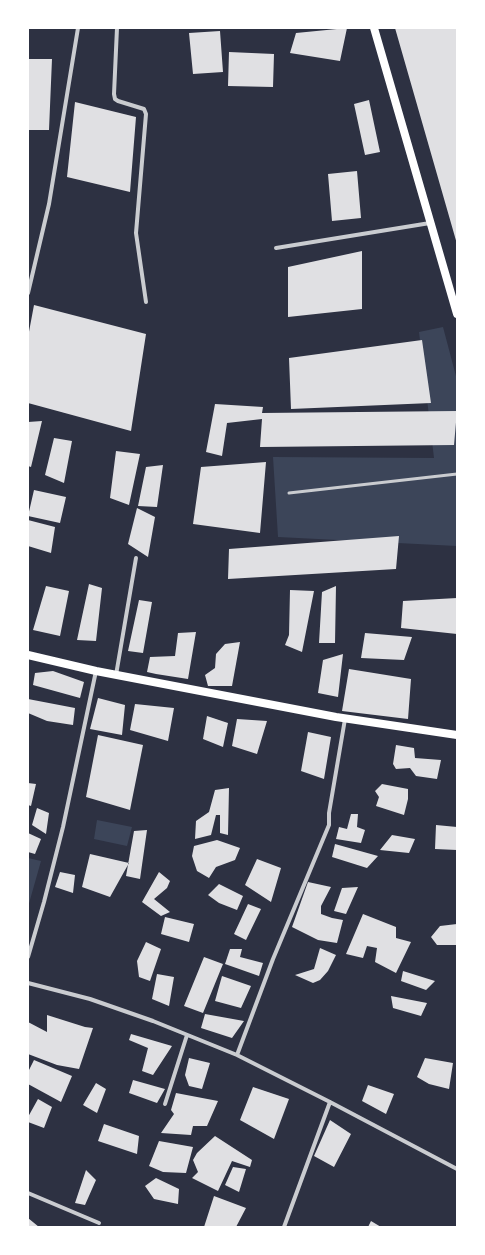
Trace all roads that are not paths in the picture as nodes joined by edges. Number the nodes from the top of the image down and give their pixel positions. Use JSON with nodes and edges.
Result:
{"nodes":[{"id":1,"x":78,"y":28,"type":"edge"},
{"id":2,"x":117,"y":28,"type":"edge"},
{"id":3,"x":374,"y":28,"type":"edge"},
{"id":4,"x":430,"y":222,"type":"junction"},
{"id":5,"x":276,"y":248,"type":"dead end"},
{"id":6,"x":28,"y":292,"type":"edge"},
{"id":7,"x":146,"y":302,"type":"dead end"},
{"id":8,"x":457,"y":314,"type":"edge"},
{"id":9,"x":457,"y":474,"type":"edge"},
{"id":10,"x":289,"y":493,"type":"dead end"},
{"id":11,"x":136,"y":558,"type":"dead end"},
{"id":12,"x":28,"y":655,"type":"edge"},
{"id":13,"x":96,"y":671,"type":"junction"},
{"id":14,"x":116,"y":675,"type":"junction"},
{"id":15,"x":345,"y":718,"type":"junction"},
{"id":16,"x":457,"y":735,"type":"edge"},
{"id":17,"x":28,"y":957,"type":"edge"},
{"id":18,"x":28,"y":983,"type":"edge"},
{"id":19,"x":187,"y":1035,"type":"junction"},
{"id":20,"x":237,"y":1055,"type":"junction"},
{"id":21,"x":330,"y":1102,"type":"junction"},
{"id":22,"x":165,"y":1104,"type":"dead end"},
{"id":23,"x":457,"y":1169,"type":"edge"},
{"id":24,"x":28,"y":1193,"type":"edge"},
{"id":25,"x":99,"y":1223,"type":"dead end"},
{"id":26,"x":284,"y":1227,"type":"edge"}],
"edges":[{"from":1,"to":6,"type":"street"},
{"from":2,"to":7,"type":"street"},
{"from":3,"to":4,"type":"main road"},
{"from":4,"to":5,"type":"street"},
{"from":4,"to":8,"type":"main road"},
{"from":9,"to":10,"type":"lane"},
{"from":11,"to":14,"type":"street"},
{"from":12,"to":13,"type":"main road"},
{"from":13,"to":14,"type":"main road"},
{"from":13,"to":17,"type":"street"},
{"from":14,"to":15,"type":"main road"},
{"from":15,"to":16,"type":"main road"},
{"from":15,"to":20,"type":"street"},
{"from":18,"to":19,"type":"street"},
{"from":19,"to":20,"type":"street"},
{"from":19,"to":22,"type":"street"},
{"from":20,"to":21,"type":"street"},
{"from":21,"to":23,"type":"street"},
{"from":21,"to":26,"type":"street"},
{"from":24,"to":25,"type":"street"}]}
